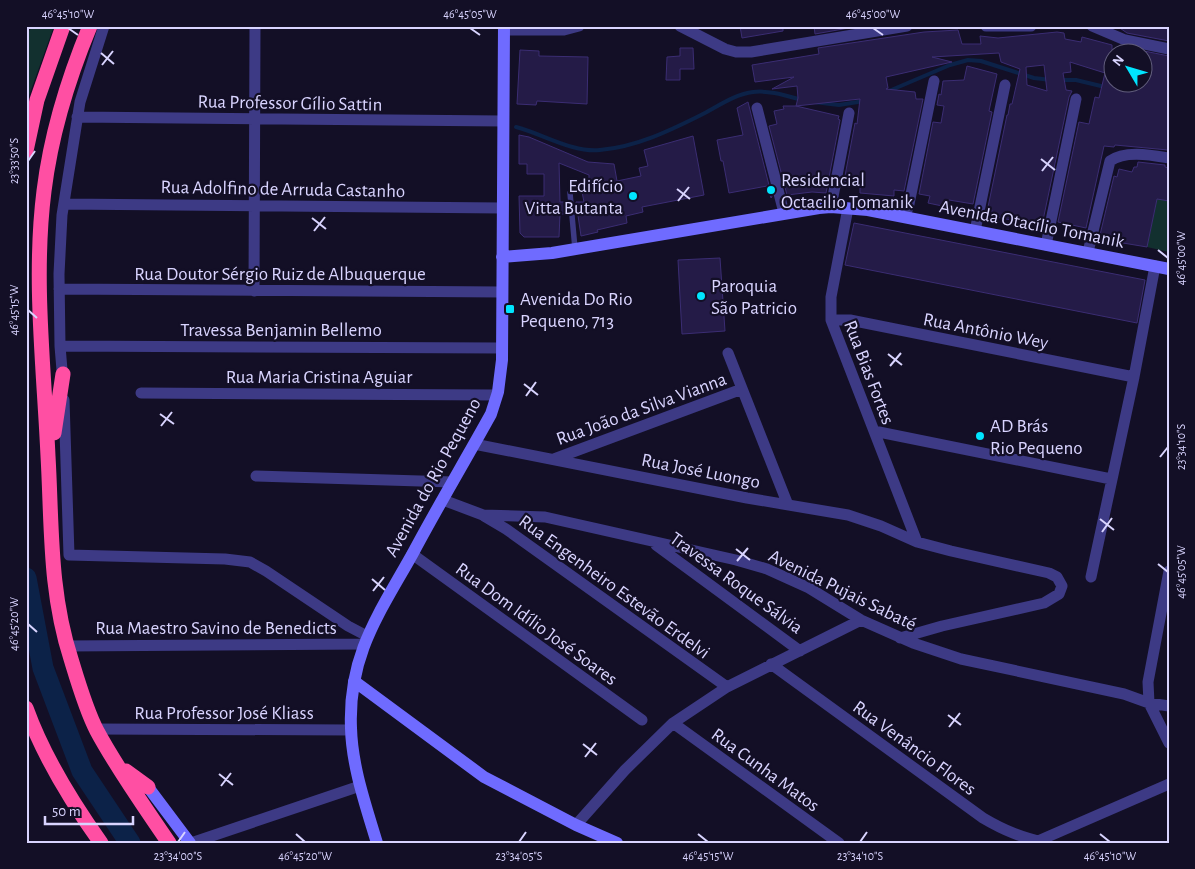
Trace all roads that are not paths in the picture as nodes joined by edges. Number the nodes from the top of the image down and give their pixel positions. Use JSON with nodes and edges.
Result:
{"nodes":[{"id":1,"x":63,"y":26,"type":"edge"},
{"id":2,"x":90,"y":26,"type":"edge"},
{"id":3,"x":104,"y":26,"type":"edge"},
{"id":4,"x":255,"y":26,"type":"edge"},
{"id":5,"x":579,"y":26,"type":"edge"},
{"id":6,"x":680,"y":26,"type":"edge"},
{"id":7,"x":907,"y":26,"type":"edge"},
{"id":8,"x":986,"y":26,"type":"edge"},
{"id":9,"x":1031,"y":26,"type":"edge"},
{"id":10,"x":1092,"y":26,"type":"edge"},
{"id":11,"x":504,"y":28,"type":"edge"},
{"id":12,"x":1169,"y":49,"type":"edge"},
{"id":13,"x":934,"y":81,"type":"dead end"},
{"id":14,"x":1005,"y":85,"type":"dead end"},
{"id":15,"x":1076,"y":99,"type":"dead end"},
{"id":16,"x":757,"y":108,"type":"dead end"},
{"id":17,"x":849,"y":113,"type":"dead end"},
{"id":18,"x":77,"y":117,"type":"junction"},
{"id":19,"x":255,"y":119,"type":"junction"},
{"id":20,"x":503,"y":121,"type":"junction"},
{"id":21,"x":26,"y":152,"type":"edge"},
{"id":22,"x":1169,"y":158,"type":"edge"},
{"id":23,"x":570,"y":193,"type":"dead end"},
{"id":24,"x":64,"y":204,"type":"junction"},
{"id":25,"x":254,"y":205,"type":"junction"},
{"id":26,"x":831,"y":207,"type":"junction"},
{"id":27,"x":502,"y":208,"type":"junction"},
{"id":28,"x":848,"y":208,"type":"junction"},
{"id":29,"x":784,"y":213,"type":"junction"},
{"id":30,"x":905,"y":217,"type":"junction"},
{"id":31,"x":975,"y":231,"type":"junction"},
{"id":32,"x":1046,"y":244,"type":"junction"},
{"id":33,"x":575,"y":249,"type":"junction"},
{"id":34,"x":1088,"y":252,"type":"junction"},
{"id":35,"x":502,"y":257,"type":"junction"},
{"id":36,"x":1155,"y":266,"type":"junction"},
{"id":37,"x":1169,"y":269,"type":"edge"},
{"id":38,"x":59,"y":289,"type":"junction"},
{"id":39,"x":254,"y":290,"type":"junction"},
{"id":40,"x":502,"y":292,"type":"junction"},
{"id":41,"x":831,"y":320,"type":"junction"},
{"id":42,"x":60,"y":346,"type":"junction"},
{"id":43,"x":502,"y":348,"type":"junction"},
{"id":44,"x":728,"y":353,"type":"dead end"},
{"id":45,"x":63,"y":374,"type":"junction"},
{"id":46,"x":1134,"y":377,"type":"junction"},
{"id":47,"x":742,"y":389,"type":"junction"},
{"id":48,"x":141,"y":392,"type":"dead end"},
{"id":49,"x":497,"y":395,"type":"junction"},
{"id":50,"x":874,"y":431,"type":"junction"},
{"id":51,"x":474,"y":444,"type":"junction"},
{"id":52,"x":553,"y":460,"type":"junction"},
{"id":53,"x":49,"y":467,"type":"junction"},
{"id":54,"x":256,"y":476,"type":"dead end"},
{"id":55,"x":1112,"y":480,"type":"junction"},
{"id":56,"x":453,"y":482,"type":"junction"},
{"id":57,"x":443,"y":500,"type":"junction"},
{"id":58,"x":788,"y":505,"type":"junction"},
{"id":59,"x":483,"y":515,"type":"junction"},
{"id":60,"x":653,"y":542,"type":"junction"},
{"id":61,"x":918,"y":542,"type":"junction"},
{"id":62,"x":412,"y":554,"type":"junction"},
{"id":63,"x":1169,"y":571,"type":"edge"},
{"id":64,"x":1090,"y":577,"type":"dead end"},
{"id":65,"x":861,"y":620,"type":"junction"},
{"id":66,"x":900,"y":638,"type":"junction"},
{"id":67,"x":366,"y":640,"type":"junction"},
{"id":68,"x":67,"y":646,"type":"junction"},
{"id":69,"x":800,"y":650,"type":"junction"},
{"id":70,"x":771,"y":664,"type":"junction"},
{"id":71,"x":354,"y":681,"type":"junction"},
{"id":72,"x":727,"y":687,"type":"junction"},
{"id":73,"x":1149,"y":703,"type":"junction"},
{"id":74,"x":1169,"y":706,"type":"edge"},
{"id":75,"x":26,"y":708,"type":"edge"},
{"id":76,"x":642,"y":720,"type":"dead end"},
{"id":77,"x":673,"y":723,"type":"junction"},
{"id":78,"x":96,"y":729,"type":"junction"},
{"id":79,"x":351,"y":730,"type":"junction"},
{"id":80,"x":1169,"y":743,"type":"edge"},
{"id":81,"x":116,"y":764,"type":"junction"},
{"id":82,"x":1169,"y":784,"type":"edge"},
{"id":83,"x":360,"y":786,"type":"junction"},
{"id":84,"x":148,"y":787,"type":"joint"},
{"id":85,"x":576,"y":825,"type":"junction"},
{"id":86,"x":1042,"y":842,"type":"edge"},
{"id":87,"x":100,"y":843,"type":"edge"},
{"id":88,"x":169,"y":843,"type":"edge"},
{"id":89,"x":191,"y":843,"type":"edge"},
{"id":90,"x":377,"y":843,"type":"edge"},
{"id":91,"x":617,"y":843,"type":"edge"},
{"id":92,"x":838,"y":843,"type":"edge"}],
"edges":[{"from":1,"to":21,"type":"highway"},
{"from":2,"to":53,"type":"highway"},
{"from":3,"to":18,"type":"street"},
{"from":4,"to":19,"type":"street"},
{"from":5,"to":11,"type":"street"},
{"from":6,"to":7,"type":"street"},
{"from":8,"to":9,"type":"street"},
{"from":10,"to":12,"type":"street"},
{"from":11,"to":20,"type":"main road","name":"Avenida do Rio Pequeno"},
{"from":13,"to":30,"type":"street"},
{"from":14,"to":31,"type":"street"},
{"from":15,"to":32,"type":"street"},
{"from":16,"to":29,"type":"street"},
{"from":17,"to":26,"type":"street"},
{"from":18,"to":19,"type":"street","name":"Rua Professor Gílio Sattin"},
{"from":18,"to":24,"type":"street"},
{"from":19,"to":20,"type":"street","name":"Rua Professor Gílio Sattin"},
{"from":19,"to":25,"type":"street"},
{"from":20,"to":27,"type":"main road","name":"Avenida do Rio Pequeno"},
{"from":22,"to":34,"type":"street"},
{"from":23,"to":33,"type":"lane"},
{"from":24,"to":25,"type":"street","name":"Rua Adolfino de Arruda Castanho"},
{"from":24,"to":38,"type":"street"},
{"from":25,"to":27,"type":"street","name":"Rua Adolfino de Arruda Castanho"},
{"from":25,"to":39,"type":"street"},
{"from":26,"to":28,"type":"main road","name":"Avenida Otacílio Tomanik"},
{"from":26,"to":29,"type":"main road","name":"Avenida Otacílio Tomanik"},
{"from":27,"to":35,"type":"main road","name":"Avenida do Rio Pequeno"},
{"from":28,"to":30,"type":"main road","name":"Avenida Otacílio Tomanik"},
{"from":28,"to":41,"type":"street","name":"Rua Bias Fortes"},
{"from":29,"to":33,"type":"main road","name":"Avenida Otacílio Tomanik"},
{"from":30,"to":31,"type":"main road","name":"Avenida Otacílio Tomanik"},
{"from":31,"to":32,"type":"main road","name":"Avenida Otacílio Tomanik"},
{"from":32,"to":34,"type":"main road","name":"Avenida Otacílio Tomanik"},
{"from":33,"to":35,"type":"main road","name":"Avenida Otacílio Tomanik"},
{"from":34,"to":36,"type":"main road","name":"Avenida Otacílio Tomanik"},
{"from":35,"to":40,"type":"main road","name":"Avenida do Rio Pequeno"},
{"from":36,"to":37,"type":"main road","name":"Avenida Otacílio Tomanik"},
{"from":36,"to":46,"type":"street"},
{"from":38,"to":39,"type":"street","name":"Rua Doutor Sérgio Ruiz de Albuquerque"},
{"from":38,"to":42,"type":"street"},
{"from":39,"to":40,"type":"street","name":"Rua Doutor Sérgio Ruiz de Albuquerque"},
{"from":40,"to":43,"type":"main road","name":"Avenida do Rio Pequeno"},
{"from":41,"to":46,"type":"street","name":"Rua Antônio Wey"},
{"from":41,"to":50,"type":"street","name":"Rua Bias Fortes"},
{"from":42,"to":43,"type":"street","name":"Travessa Benjamin Bellemo"},
{"from":42,"to":45,"type":"street"},
{"from":43,"to":49,"type":"main road","name":"Avenida do Rio Pequeno"},
{"from":44,"to":47,"type":"street"},
{"from":45,"to":53,"type":"highway"},
{"from":45,"to":67,"type":"street"},
{"from":46,"to":55,"type":"street"},
{"from":47,"to":52,"type":"street","name":"Rua João da Silva Vianna"},
{"from":47,"to":58,"type":"street"},
{"from":48,"to":49,"type":"street","name":"Rua Maria Cristina Aguiar"},
{"from":49,"to":51,"type":"main road","name":"Avenida do Rio Pequeno"},
{"from":50,"to":55,"type":"street"},
{"from":50,"to":61,"type":"street","name":"Rua Bias Fortes"},
{"from":51,"to":52,"type":"street","name":"Rua José Luongo"},
{"from":51,"to":56,"type":"main road","name":"Avenida do Rio Pequeno"},
{"from":52,"to":58,"type":"street","name":"Rua José Luongo"},
{"from":53,"to":68,"type":"highway"},
{"from":54,"to":56,"type":"street"},
{"from":55,"to":64,"type":"street"},
{"from":56,"to":57,"type":"main road","name":"Avenida do Rio Pequeno"},
{"from":57,"to":59,"type":"street","name":"Avenida Pujais Sabaté"},
{"from":57,"to":62,"type":"main road","name":"Avenida do Rio Pequeno"},
{"from":58,"to":61,"type":"street","name":"Rua José Luongo"},
{"from":59,"to":60,"type":"street","name":"Avenida Pujais Sabaté"},
{"from":59,"to":72,"type":"street","name":"Rua Engenheiro Estevão Erdelvi"},
{"from":60,"to":65,"type":"street","name":"Avenida Pujais Sabaté"},
{"from":60,"to":69,"type":"street","name":"Travessa Roque Sálvia"},
{"from":61,"to":66,"type":"street","name":"Rua José Luongo"},
{"from":62,"to":67,"type":"main road","name":"Avenida do Rio Pequeno"},
{"from":62,"to":76,"type":"street","name":"Rua Dom Idílio José Soares"},
{"from":63,"to":73,"type":"street"},
{"from":65,"to":66,"type":"street","name":"Avenida Pujais Sabaté"},
{"from":65,"to":69,"type":"street"},
{"from":66,"to":73,"type":"street","name":"Avenida Pujais Sabaté"},
{"from":67,"to":68,"type":"street","name":"Rua Maestro Savino de Benedicts"},
{"from":67,"to":71,"type":"main road","name":"Avenida do Rio Pequeno"},
{"from":68,"to":78,"type":"highway"},
{"from":69,"to":70,"type":"street"},
{"from":70,"to":72,"type":"street"},
{"from":70,"to":86,"type":"street","name":"Rua Venâncio Flores"},
{"from":71,"to":79,"type":"main road","name":"Avenida do Rio Pequeno"},
{"from":71,"to":85,"type":"main road"},
{"from":72,"to":77,"type":"street"},
{"from":73,"to":74,"type":"street","name":"Avenida Pujais Sabaté"},
{"from":73,"to":80,"type":"street"},
{"from":75,"to":87,"type":"highway"},
{"from":77,"to":85,"type":"street"},
{"from":77,"to":92,"type":"street","name":"Rua Cunha Matos"},
{"from":78,"to":79,"type":"street","name":"Rua Professor José Kliass"},
{"from":78,"to":81,"type":"highway"},
{"from":79,"to":83,"type":"main road","name":"Avenida do Rio Pequeno"},
{"from":81,"to":84,"type":"highway"},
{"from":81,"to":88,"type":"highway"},
{"from":82,"to":86,"type":"street"},
{"from":83,"to":89,"type":"street"},
{"from":83,"to":90,"type":"main road","name":"Avenida do Rio Pequeno"},
{"from":84,"to":89,"type":"main road"},
{"from":85,"to":91,"type":"main road"}]}
